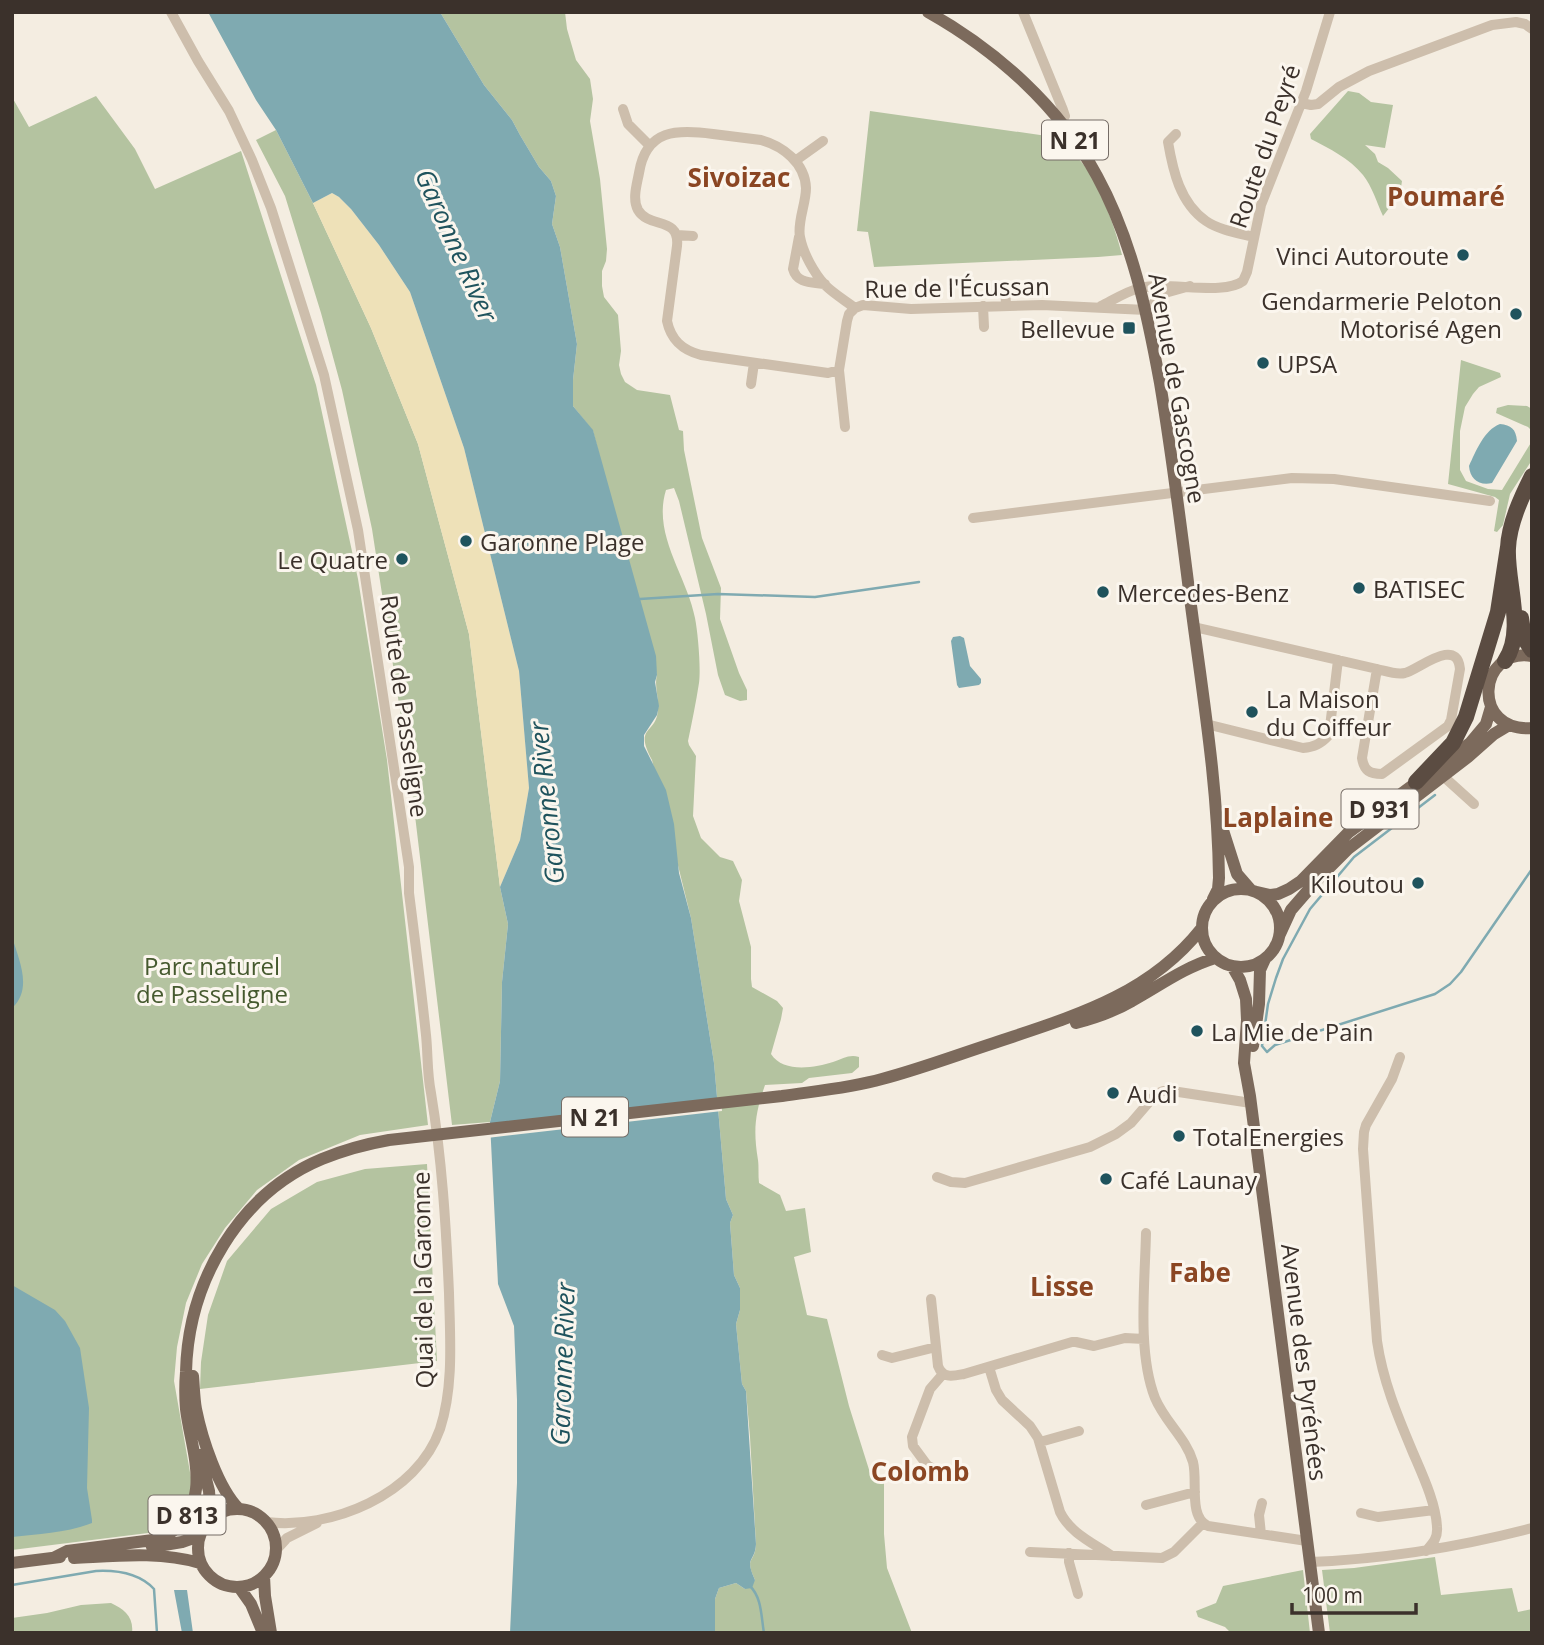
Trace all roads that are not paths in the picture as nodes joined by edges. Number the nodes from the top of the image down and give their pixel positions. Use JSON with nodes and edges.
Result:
{"nodes":[{"id":1,"x":171,"y":12,"type":"edge"},
{"id":2,"x":928,"y":12,"type":"edge"},
{"id":3,"x":1023,"y":12,"type":"edge"},
{"id":4,"x":1330,"y":12,"type":"edge"},
{"id":5,"x":1532,"y":29,"type":"edge"},
{"id":6,"x":1301,"y":103,"type":"junction"},
{"id":7,"x":623,"y":109,"type":"dead end"},
{"id":8,"x":1061,"y":122,"type":"junction"},
{"id":9,"x":1177,"y":134,"type":"dead end"},
{"id":10,"x":822,"y":141,"type":"dead end"},
{"id":11,"x":650,"y":146,"type":"junction"},
{"id":12,"x":795,"y":161,"type":"junction"},
{"id":13,"x":799,"y":234,"type":"junction"},
{"id":14,"x":677,"y":235,"type":"junction"},
{"id":15,"x":694,"y":236,"type":"dead end"},
{"id":16,"x":1254,"y":237,"type":"junction"},
{"id":17,"x":825,"y":284,"type":"junction"},
{"id":18,"x":1005,"y":286,"type":"dead end"},
{"id":19,"x":1190,"y":286,"type":"junction"},
{"id":20,"x":1140,"y":288,"type":"junction"},
{"id":21,"x":1006,"y":305,"type":"junction"},
{"id":22,"x":983,"y":306,"type":"junction"},
{"id":23,"x":1098,"y":307,"type":"junction"},
{"id":24,"x":855,"y":308,"type":"junction"},
{"id":25,"x":1146,"y":310,"type":"junction"},
{"id":26,"x":984,"y":327,"type":"dead end"},
{"id":27,"x":754,"y":363,"type":"junction"},
{"id":28,"x":839,"y":370,"type":"junction"},
{"id":29,"x":751,"y":384,"type":"dead end"},
{"id":30,"x":845,"y":427,"type":"dead end"},
{"id":31,"x":1532,"y":476,"type":"edge"},
{"id":32,"x":1177,"y":494,"type":"junction"},
{"id":33,"x":1532,"y":496,"type":"edge"},
{"id":34,"x":1490,"y":501,"type":"dead end"},
{"id":35,"x":973,"y":518,"type":"dead end"},
{"id":36,"x":1508,"y":547,"type":"junction"},
{"id":37,"x":1194,"y":627,"type":"junction"},
{"id":38,"x":1532,"y":650,"type":"edge"},
{"id":39,"x":1532,"y":656,"type":"edge"},
{"id":40,"x":1338,"y":660,"type":"junction"},
{"id":41,"x":1505,"y":661,"type":"junction"},
{"id":42,"x":1377,"y":669,"type":"junction"},
{"id":43,"x":1491,"y":707,"type":"junction"},
{"id":44,"x":1206,"y":724,"type":"junction"},
{"id":45,"x":1509,"y":725,"type":"junction"},
{"id":46,"x":1532,"y":728,"type":"edge"},
{"id":47,"x":1443,"y":776,"type":"junction"},
{"id":48,"x":1416,"y":782,"type":"junction"},
{"id":49,"x":1474,"y":804,"type":"dead end"},
{"id":50,"x":1217,"y":810,"type":"junction"},
{"id":51,"x":1254,"y":890,"type":"junction"},
{"id":52,"x":1213,"y":899,"type":"junction"},
{"id":53,"x":1201,"y":929,"type":"junction"},
{"id":54,"x":1280,"y":934,"type":"junction"},
{"id":55,"x":1215,"y":958,"type":"junction"},
{"id":56,"x":1265,"y":959,"type":"junction"},
{"id":57,"x":1232,"y":966,"type":"junction"},
{"id":58,"x":1400,"y":1057,"type":"dead end"},
{"id":59,"x":783,"y":1098,"type":"junction"},
{"id":60,"x":1250,"y":1099,"type":"junction"},
{"id":61,"x":408,"y":1140,"type":"junction"},
{"id":62,"x":440,"y":1147,"type":"joint"},
{"id":63,"x":937,"y":1177,"type":"dead end"},
{"id":64,"x":1146,"y":1233,"type":"dead end"},
{"id":65,"x":931,"y":1299,"type":"dead end"},
{"id":66,"x":1144,"y":1339,"type":"junction"},
{"id":67,"x":936,"y":1347,"type":"junction"},
{"id":68,"x":882,"y":1355,"type":"dead end"},
{"id":69,"x":989,"y":1367,"type":"junction"},
{"id":70,"x":186,"y":1372,"type":"junction"},
{"id":71,"x":943,"y":1374,"type":"junction"},
{"id":72,"x":1079,"y":1431,"type":"dead end"},
{"id":73,"x":1040,"y":1442,"type":"junction"},
{"id":74,"x":938,"y":1472,"type":"dead end"},
{"id":75,"x":1195,"y":1492,"type":"junction"},
{"id":76,"x":1262,"y":1503,"type":"dead end"},
{"id":77,"x":1146,"y":1505,"type":"dead end"},
{"id":78,"x":239,"y":1509,"type":"junction"},
{"id":79,"x":1434,"y":1510,"type":"junction"},
{"id":80,"x":1361,"y":1513,"type":"dead end"},
{"id":81,"x":211,"y":1518,"type":"junction"},
{"id":82,"x":327,"y":1518,"type":"junction"},
{"id":83,"x":265,"y":1522,"type":"junction"},
{"id":84,"x":1203,"y":1523,"type":"junction"},
{"id":85,"x":1532,"y":1528,"type":"edge"},
{"id":86,"x":1261,"y":1534,"type":"junction"},
{"id":87,"x":199,"y":1536,"type":"junction"},
{"id":88,"x":1307,"y":1541,"type":"junction"},
{"id":89,"x":276,"y":1550,"type":"junction"},
{"id":90,"x":1426,"y":1551,"type":"junction"},
{"id":91,"x":1030,"y":1552,"type":"dead end"},
{"id":92,"x":1069,"y":1553,"type":"junction"},
{"id":93,"x":1112,"y":1556,"type":"junction"},
{"id":94,"x":53,"y":1558,"type":"junction"},
{"id":95,"x":1310,"y":1562,"type":"junction"},
{"id":96,"x":12,"y":1563,"type":"edge"},
{"id":97,"x":200,"y":1563,"type":"junction"},
{"id":98,"x":264,"y":1576,"type":"junction"},
{"id":99,"x":239,"y":1587,"type":"junction"},
{"id":100,"x":1078,"y":1594,"type":"dead end"},
{"id":101,"x":263,"y":1633,"type":"edge"},
{"id":102,"x":271,"y":1633,"type":"edge"},
{"id":103,"x":1319,"y":1633,"type":"edge"}],
"edges":[{"from":1,"to":62,"type":"street","name":"Route de Passeligne"},
{"from":2,"to":8,"type":"main road","name":"Avenue de Gascogne","number":"N 21"},
{"from":3,"to":8,"type":"street"},
{"from":4,"to":6,"type":"street","name":"Route du Peyré"},
{"from":5,"to":6,"type":"street"},
{"from":6,"to":16,"type":"street","name":"Route du Peyré"},
{"from":7,"to":11,"type":"street"},
{"from":8,"to":20,"type":"main road","name":"Avenue de Gascogne","number":"N 21"},
{"from":9,"to":16,"type":"street"},
{"from":10,"to":12,"type":"street"},
{"from":11,"to":12,"type":"street"},
{"from":11,"to":14,"type":"street"},
{"from":12,"to":13,"type":"street"},
{"from":13,"to":17,"type":"street"},
{"from":13,"to":17,"type":"street"},
{"from":14,"to":15,"type":"street"},
{"from":14,"to":27,"type":"street"},
{"from":16,"to":19,"type":"street","name":"Route du Peyré"},
{"from":17,"to":24,"type":"street"},
{"from":18,"to":21,"type":"street"},
{"from":19,"to":20,"type":"street","name":"Route du Peyré"},
{"from":19,"to":25,"type":"street","name":"Route du Peyré"},
{"from":20,"to":23,"type":"street","name":"Rue de l'Écussan"},
{"from":20,"to":25,"type":"main road","name":"Avenue de Gascogne","number":"N 21"},
{"from":21,"to":22,"type":"street","name":"Rue de l'Écussan"},
{"from":21,"to":23,"type":"street","name":"Rue de l'Écussan"},
{"from":22,"to":24,"type":"street","name":"Rue de l'Écussan"},
{"from":22,"to":26,"type":"street"},
{"from":23,"to":25,"type":"street","name":"Rue de l'Écussan"},
{"from":24,"to":28,"type":"street","name":"Rue de l'Écussan"},
{"from":25,"to":32,"type":"main road","name":"Avenue de Gascogne","number":"N 21"},
{"from":27,"to":28,"type":"street"},
{"from":27,"to":29,"type":"street"},
{"from":28,"to":30,"type":"street","name":"Rue de l'Écussan"},
{"from":31,"to":36,"type":"highway"},
{"from":32,"to":34,"type":"street"},
{"from":32,"to":35,"type":"street"},
{"from":32,"to":37,"type":"main road","name":"Avenue de Gascogne","number":"N 21"},
{"from":33,"to":38,"type":"highway"},
{"from":36,"to":41,"type":"highway"},
{"from":36,"to":48,"type":"highway"},
{"from":37,"to":40,"type":"street"},
{"from":37,"to":44,"type":"main road","name":"Avenue de Gascogne","number":"N 21"},
{"from":39,"to":41,"type":"main road"},
{"from":40,"to":42,"type":"street"},
{"from":40,"to":44,"type":"street"},
{"from":41,"to":43,"type":"main road"},
{"from":42,"to":42,"type":"street"},
{"from":43,"to":45,"type":"main road"},
{"from":43,"to":48,"type":"main road","number":"D 931"},
{"from":44,"to":50,"type":"main road","name":"Avenue de Gascogne","number":"N 21"},
{"from":45,"to":46,"type":"main road"},
{"from":45,"to":47,"type":"main road","number":"D 931"},
{"from":47,"to":49,"type":"street"},
{"from":47,"to":54,"type":"main road","number":"D 931"},
{"from":48,"to":51,"type":"main road","number":"D 931"},
{"from":50,"to":51,"type":"main road","name":"Avenue de Gascogne","number":"N 21"},
{"from":50,"to":52,"type":"main road","name":"Avenue de Gascogne","number":"N 21"},
{"from":51,"to":52,"type":"main road"},
{"from":51,"to":54,"type":"main road"},
{"from":52,"to":53,"type":"main road"},
{"from":53,"to":55,"type":"main road"},
{"from":53,"to":59,"type":"main road","number":"N 21"},
{"from":54,"to":56,"type":"main road"},
{"from":55,"to":57,"type":"main road"},
{"from":55,"to":59,"type":"main road","number":"N 21"},
{"from":56,"to":57,"type":"main road"},
{"from":56,"to":60,"type":"main road","name":"Avenue des Pyrénées"},
{"from":57,"to":60,"type":"main road","name":"Avenue des Pyrénées"},
{"from":58,"to":79,"type":"street"},
{"from":59,"to":61,"type":"main road","number":"N 21"},
{"from":60,"to":63,"type":"street"},
{"from":60,"to":88,"type":"main road","name":"Avenue des Pyrénées"},
{"from":61,"to":70,"type":"main road","number":"N 21"},
{"from":61,"to":78,"type":"main road","number":"N 21"},
{"from":62,"to":82,"type":"street","name":"Quai de la Garonne"},
{"from":64,"to":66,"type":"street"},
{"from":65,"to":67,"type":"street"},
{"from":66,"to":69,"type":"street"},
{"from":66,"to":75,"type":"street"},
{"from":67,"to":68,"type":"street"},
{"from":67,"to":71,"type":"street"},
{"from":69,"to":71,"type":"street"},
{"from":69,"to":73,"type":"street"},
{"from":70,"to":81,"type":"main road","number":"N 21"},
{"from":70,"to":94,"type":"main road","number":"D 813"},
{"from":71,"to":74,"type":"street"},
{"from":72,"to":73,"type":"street"},
{"from":73,"to":93,"type":"street"},
{"from":75,"to":77,"type":"street"},
{"from":75,"to":84,"type":"street"},
{"from":76,"to":86,"type":"street"},
{"from":78,"to":81,"type":"main road"},
{"from":78,"to":83,"type":"main road"},
{"from":79,"to":80,"type":"street"},
{"from":79,"to":90,"type":"street"},
{"from":81,"to":87,"type":"main road"},
{"from":82,"to":83,"type":"street","name":"Quai de la Garonne"},
{"from":82,"to":89,"type":"street","name":"Quai de la Garonne"},
{"from":83,"to":89,"type":"main road"},
{"from":84,"to":86,"type":"street"},
{"from":84,"to":93,"type":"street"},
{"from":85,"to":90,"type":"street"},
{"from":86,"to":88,"type":"street"},
{"from":87,"to":94,"type":"main road","number":"D 813"},
{"from":87,"to":97,"type":"main road"},
{"from":88,"to":95,"type":"main road","name":"Avenue des Pyrénées"},
{"from":89,"to":98,"type":"main road"},
{"from":90,"to":95,"type":"street"},
{"from":91,"to":92,"type":"street"},
{"from":92,"to":93,"type":"street"},
{"from":92,"to":100,"type":"street"},
{"from":94,"to":96,"type":"main road","number":"D 813"},
{"from":94,"to":97,"type":"main road","number":"D 813"},
{"from":95,"to":103,"type":"main road","name":"Avenue des Pyrénées"},
{"from":97,"to":99,"type":"main road"},
{"from":98,"to":99,"type":"main road"},
{"from":98,"to":102,"type":"main road"},
{"from":99,"to":101,"type":"main road"}]}
